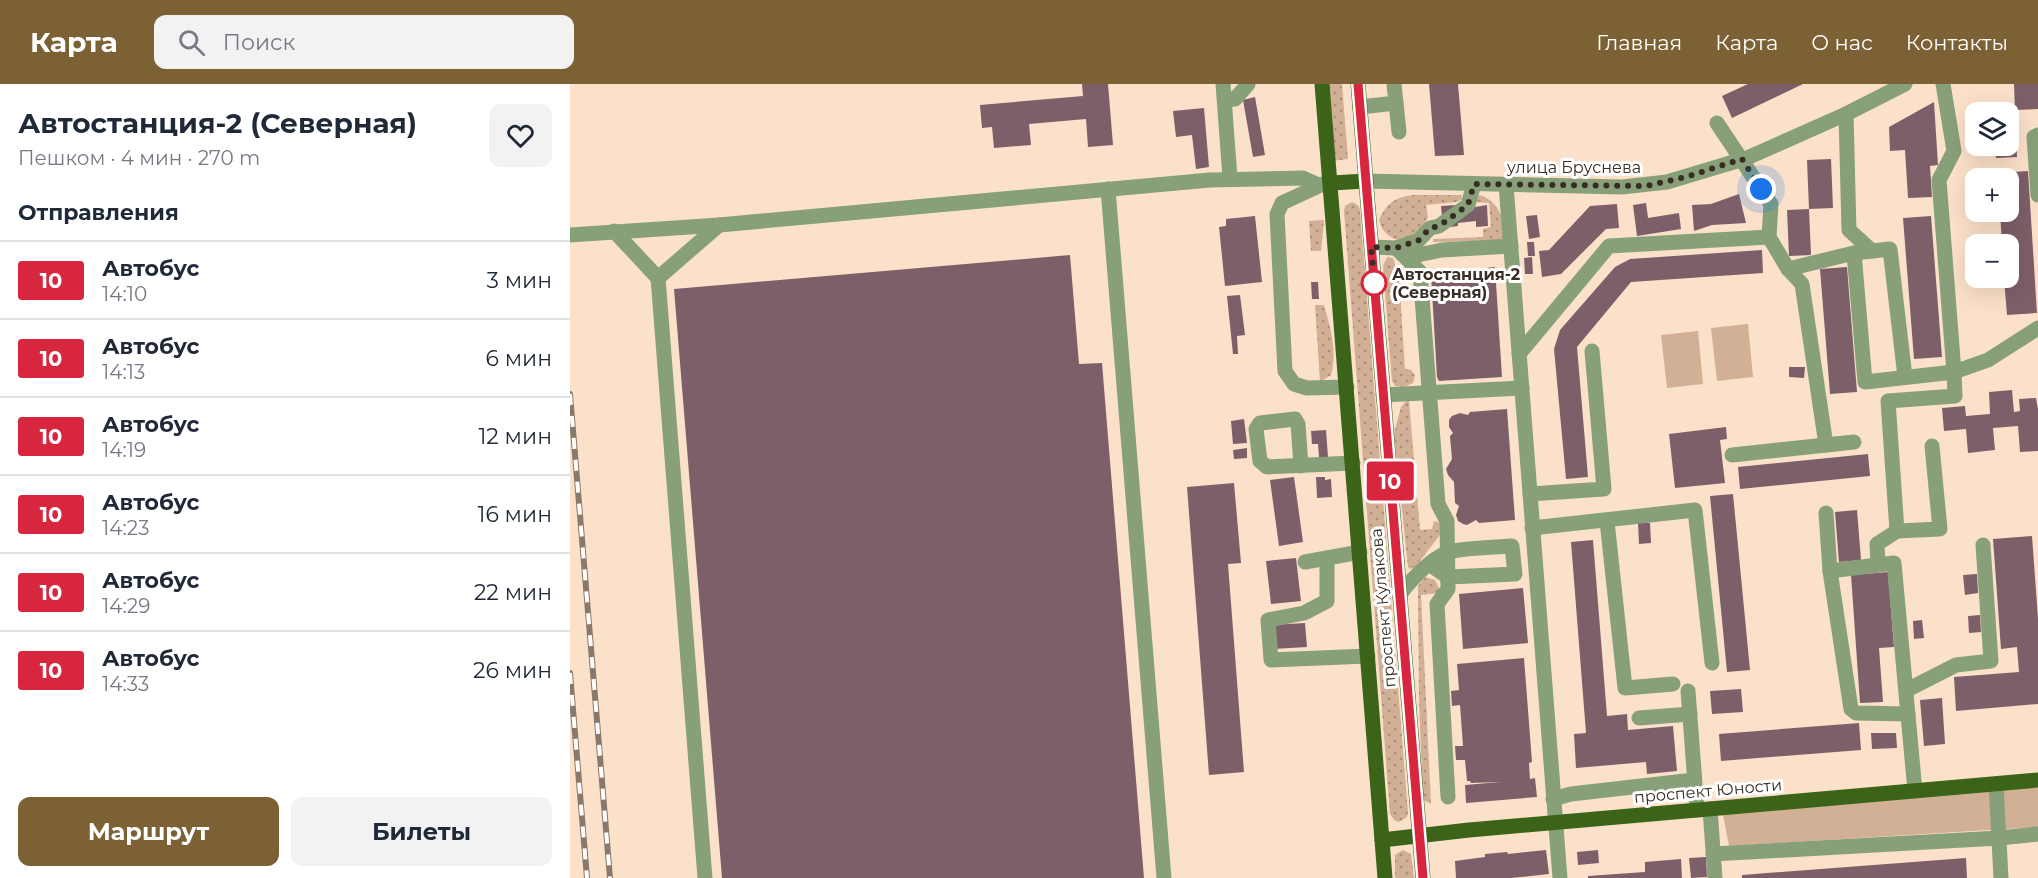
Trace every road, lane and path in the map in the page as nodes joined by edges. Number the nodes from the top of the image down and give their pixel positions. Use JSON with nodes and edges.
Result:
{"nodes":[{"id":1,"x":1223,"y":84,"type":"edge"},
{"id":2,"x":1248,"y":84,"type":"edge"},
{"id":3,"x":1322,"y":84,"type":"edge"},
{"id":4,"x":1358,"y":84,"type":"edge"},
{"id":5,"x":1394,"y":84,"type":"edge"},
{"id":6,"x":1905,"y":84,"type":"edge"},
{"id":7,"x":1943,"y":84,"type":"edge"},
{"id":8,"x":1225,"y":100,"type":"junction"},
{"id":9,"x":1396,"y":103,"type":"junction"},
{"id":10,"x":1360,"y":107,"type":"junction"},
{"id":11,"x":1846,"y":114,"type":"junction"},
{"id":12,"x":1717,"y":123,"type":"dead end"},
{"id":13,"x":1399,"y":132,"type":"dead end"},
{"id":14,"x":2038,"y":135,"type":"edge"},
{"id":15,"x":1742,"y":159,"type":"junction"},
{"id":16,"x":1230,"y":178,"type":"junction"},
{"id":17,"x":1366,"y":181,"type":"junction"},
{"id":18,"x":1325,"y":184,"type":"junction"},
{"id":19,"x":1474,"y":184,"type":"junction"},
{"id":20,"x":1506,"y":185,"type":"junction"},
{"id":21,"x":1108,"y":189,"type":"junction"},
{"id":22,"x":2038,"y":195,"type":"edge"},
{"id":23,"x":719,"y":225,"type":"junction"},
{"id":24,"x":614,"y":231,"type":"junction"},
{"id":25,"x":570,"y":235,"type":"edge"},
{"id":26,"x":1769,"y":237,"type":"junction"},
{"id":27,"x":1511,"y":246,"type":"junction"},
{"id":28,"x":1371,"y":247,"type":"junction"},
{"id":29,"x":1396,"y":248,"type":"junction"},
{"id":30,"x":1872,"y":251,"type":"junction"},
{"id":31,"x":1854,"y":253,"type":"junction"},
{"id":32,"x":1788,"y":269,"type":"junction"},
{"id":33,"x":658,"y":278,"type":"junction"},
{"id":34,"x":2038,"y":328,"type":"edge"},
{"id":35,"x":1592,"y":351,"type":"dead end"},
{"id":36,"x":1519,"y":354,"type":"junction"},
{"id":37,"x":1954,"y":372,"type":"junction"},
{"id":38,"x":1905,"y":377,"type":"junction"},
{"id":39,"x":1347,"y":387,"type":"junction"},
{"id":40,"x":1522,"y":388,"type":"junction"},
{"id":41,"x":1430,"y":393,"type":"junction"},
{"id":42,"x":1383,"y":395,"type":"junction"},
{"id":43,"x":1854,"y":442,"type":"dead end"},
{"id":44,"x":1826,"y":445,"type":"junction"},
{"id":45,"x":1932,"y":446,"type":"dead end"},
{"id":46,"x":1732,"y":455,"type":"dead end"},
{"id":47,"x":1353,"y":463,"type":"junction"},
{"id":48,"x":1301,"y":466,"type":"dead end"},
{"id":49,"x":1530,"y":494,"type":"junction"},
{"id":50,"x":1826,"y":513,"type":"dead end"},
{"id":51,"x":1607,"y":521,"type":"junction"},
{"id":52,"x":1533,"y":528,"type":"junction"},
{"id":53,"x":1897,"y":531,"type":"junction"},
{"id":54,"x":1983,"y":544,"type":"dead end"},
{"id":55,"x":1360,"y":552,"type":"junction"},
{"id":56,"x":1447,"y":552,"type":"junction"},
{"id":57,"x":1327,"y":558,"type":"junction"},
{"id":58,"x":1305,"y":562,"type":"dead end"},
{"id":59,"x":1429,"y":564,"type":"junction"},
{"id":60,"x":1878,"y":565,"type":"junction"},
{"id":61,"x":1830,"y":571,"type":"junction"},
{"id":62,"x":1448,"y":577,"type":"junction"},
{"id":63,"x":1400,"y":594,"type":"junction"},
{"id":64,"x":1368,"y":656,"type":"junction"},
{"id":65,"x":1712,"y":663,"type":"dead end"},
{"id":66,"x":1673,"y":684,"type":"dead end"},
{"id":67,"x":1907,"y":690,"type":"junction"},
{"id":68,"x":1688,"y":691,"type":"dead end"},
{"id":69,"x":1690,"y":714,"type":"junction"},
{"id":70,"x":1908,"y":714,"type":"junction"},
{"id":71,"x":1639,"y":718,"type":"dead end"},
{"id":72,"x":1694,"y":780,"type":"junction"},
{"id":73,"x":2038,"y":780,"type":"edge"},
{"id":74,"x":1996,"y":784,"type":"junction"},
{"id":75,"x":1915,"y":791,"type":"junction"},
{"id":76,"x":1448,"y":797,"type":"dead end"},
{"id":77,"x":1553,"y":799,"type":"junction"},
{"id":78,"x":1703,"y":810,"type":"junction"},
{"id":79,"x":1555,"y":823,"type":"junction"},
{"id":80,"x":2038,"y":834,"type":"edge"},
{"id":81,"x":1419,"y":835,"type":"junction"},
{"id":82,"x":1999,"y":838,"type":"junction"},
{"id":83,"x":1382,"y":840,"type":"junction"},
{"id":84,"x":1713,"y":855,"type":"junction"},
{"id":85,"x":705,"y":878,"type":"edge"},
{"id":86,"x":1164,"y":878,"type":"edge"},
{"id":87,"x":1385,"y":878,"type":"edge"},
{"id":88,"x":1423,"y":878,"type":"edge"},
{"id":89,"x":1560,"y":878,"type":"edge"},
{"id":90,"x":1715,"y":878,"type":"edge"},
{"id":91,"x":2001,"y":878,"type":"edge"}],
"edges":[{"from":1,"to":8,"type":"street"},
{"from":2,"to":8,"type":"street"},
{"from":3,"to":18,"type":"main road","name":"проспект Кулакова"},
{"from":4,"to":10,"type":"main road","name":"проспект Кулакова"},
{"from":5,"to":9,"type":"street"},
{"from":6,"to":11,"type":"street","name":"улица Бруснева"},
{"from":7,"to":37,"type":"street"},
{"from":8,"to":16,"type":"street"},
{"from":9,"to":10,"type":"street"},
{"from":9,"to":13,"type":"street"},
{"from":10,"to":17,"type":"main road","name":"проспект Кулакова"},
{"from":11,"to":15,"type":"street","name":"улица Бруснева"},
{"from":11,"to":30,"type":"street"},
{"from":12,"to":15,"type":"street"},
{"from":14,"to":22,"type":"street"},
{"from":15,"to":20,"type":"street","name":"улица Бруснева"},
{"from":15,"to":26,"type":"street"},
{"from":16,"to":18,"type":"street"},
{"from":16,"to":21,"type":"street"},
{"from":17,"to":18,"type":"main road"},
{"from":17,"to":19,"type":"street","name":"улица Бруснева"},
{"from":17,"to":28,"type":"main road","name":"проспект Кулакова"},
{"from":18,"to":39,"type":"main road","name":"проспект Кулакова"},
{"from":18,"to":39,"type":"street"},
{"from":19,"to":20,"type":"street","name":"улица Бруснева"},
{"from":19,"to":29,"type":"street"},
{"from":20,"to":27,"type":"street"},
{"from":21,"to":23,"type":"street"},
{"from":21,"to":86,"type":"street"},
{"from":23,"to":24,"type":"street"},
{"from":23,"to":33,"type":"street"},
{"from":24,"to":25,"type":"street"},
{"from":24,"to":33,"type":"street"},
{"from":26,"to":32,"type":"street"},
{"from":26,"to":36,"type":"street"},
{"from":27,"to":29,"type":"street"},
{"from":27,"to":36,"type":"street"},
{"from":28,"to":29,"type":"street"},
{"from":28,"to":42,"type":"main road","name":"проспект Кулакова"},
{"from":29,"to":41,"type":"street"},
{"from":30,"to":31,"type":"street"},
{"from":30,"to":38,"type":"street"},
{"from":31,"to":32,"type":"street"},
{"from":31,"to":38,"type":"street"},
{"from":32,"to":44,"type":"street"},
{"from":33,"to":85,"type":"street"},
{"from":34,"to":37,"type":"street"},
{"from":35,"to":49,"type":"street"},
{"from":36,"to":40,"type":"street"},
{"from":37,"to":38,"type":"street"},
{"from":37,"to":53,"type":"street"},
{"from":39,"to":47,"type":"main road","name":"проспект Кулакова"},
{"from":40,"to":41,"type":"street"},
{"from":40,"to":49,"type":"street"},
{"from":41,"to":42,"type":"street"},
{"from":41,"to":56,"type":"street"},
{"from":42,"to":63,"type":"main road","name":"проспект Кулакова"},
{"from":43,"to":44,"type":"street"},
{"from":44,"to":46,"type":"street"},
{"from":45,"to":53,"type":"street"},
{"from":47,"to":48,"type":"street"},
{"from":47,"to":55,"type":"main road","name":"проспект Кулакова"},
{"from":49,"to":52,"type":"street"},
{"from":50,"to":61,"type":"street"},
{"from":51,"to":52,"type":"street"},
{"from":51,"to":65,"type":"street"},
{"from":51,"to":66,"type":"street"},
{"from":52,"to":77,"type":"street"},
{"from":53,"to":60,"type":"street"},
{"from":54,"to":67,"type":"street"},
{"from":55,"to":57,"type":"street"},
{"from":55,"to":64,"type":"main road","name":"проспект Кулакова"},
{"from":56,"to":59,"type":"street"},
{"from":56,"to":62,"type":"street"},
{"from":56,"to":62,"type":"street"},
{"from":57,"to":58,"type":"street"},
{"from":57,"to":64,"type":"street"},
{"from":59,"to":62,"type":"street"},
{"from":59,"to":63,"type":"street"},
{"from":60,"to":61,"type":"street"},
{"from":60,"to":67,"type":"street"},
{"from":61,"to":70,"type":"street"},
{"from":62,"to":76,"type":"street"},
{"from":63,"to":81,"type":"main road","name":"проспект Кулакова"},
{"from":64,"to":83,"type":"main road","name":"проспект Кулакова"},
{"from":67,"to":70,"type":"street"},
{"from":68,"to":69,"type":"street"},
{"from":69,"to":71,"type":"street"},
{"from":69,"to":72,"type":"street"},
{"from":70,"to":75,"type":"street"},
{"from":72,"to":77,"type":"street"},
{"from":72,"to":78,"type":"street"},
{"from":73,"to":74,"type":"main road","name":"проспект Юности"},
{"from":74,"to":75,"type":"main road","name":"проспект Юности"},
{"from":74,"to":82,"type":"street"},
{"from":75,"to":78,"type":"main road","name":"проспект Юности"},
{"from":77,"to":79,"type":"street"},
{"from":78,"to":79,"type":"main road","name":"проспект Юности"},
{"from":78,"to":84,"type":"street"},
{"from":79,"to":81,"type":"main road","name":"проспект Юности"},
{"from":79,"to":89,"type":"street"},
{"from":80,"to":82,"type":"street"},
{"from":81,"to":83,"type":"main road","name":"проспект Юности"},
{"from":81,"to":88,"type":"main road","name":"проспект Кулакова"},
{"from":82,"to":84,"type":"street"},
{"from":82,"to":91,"type":"street"},
{"from":83,"to":87,"type":"main road","name":"проспект Кулакова"},
{"from":84,"to":90,"type":"street"}]}
